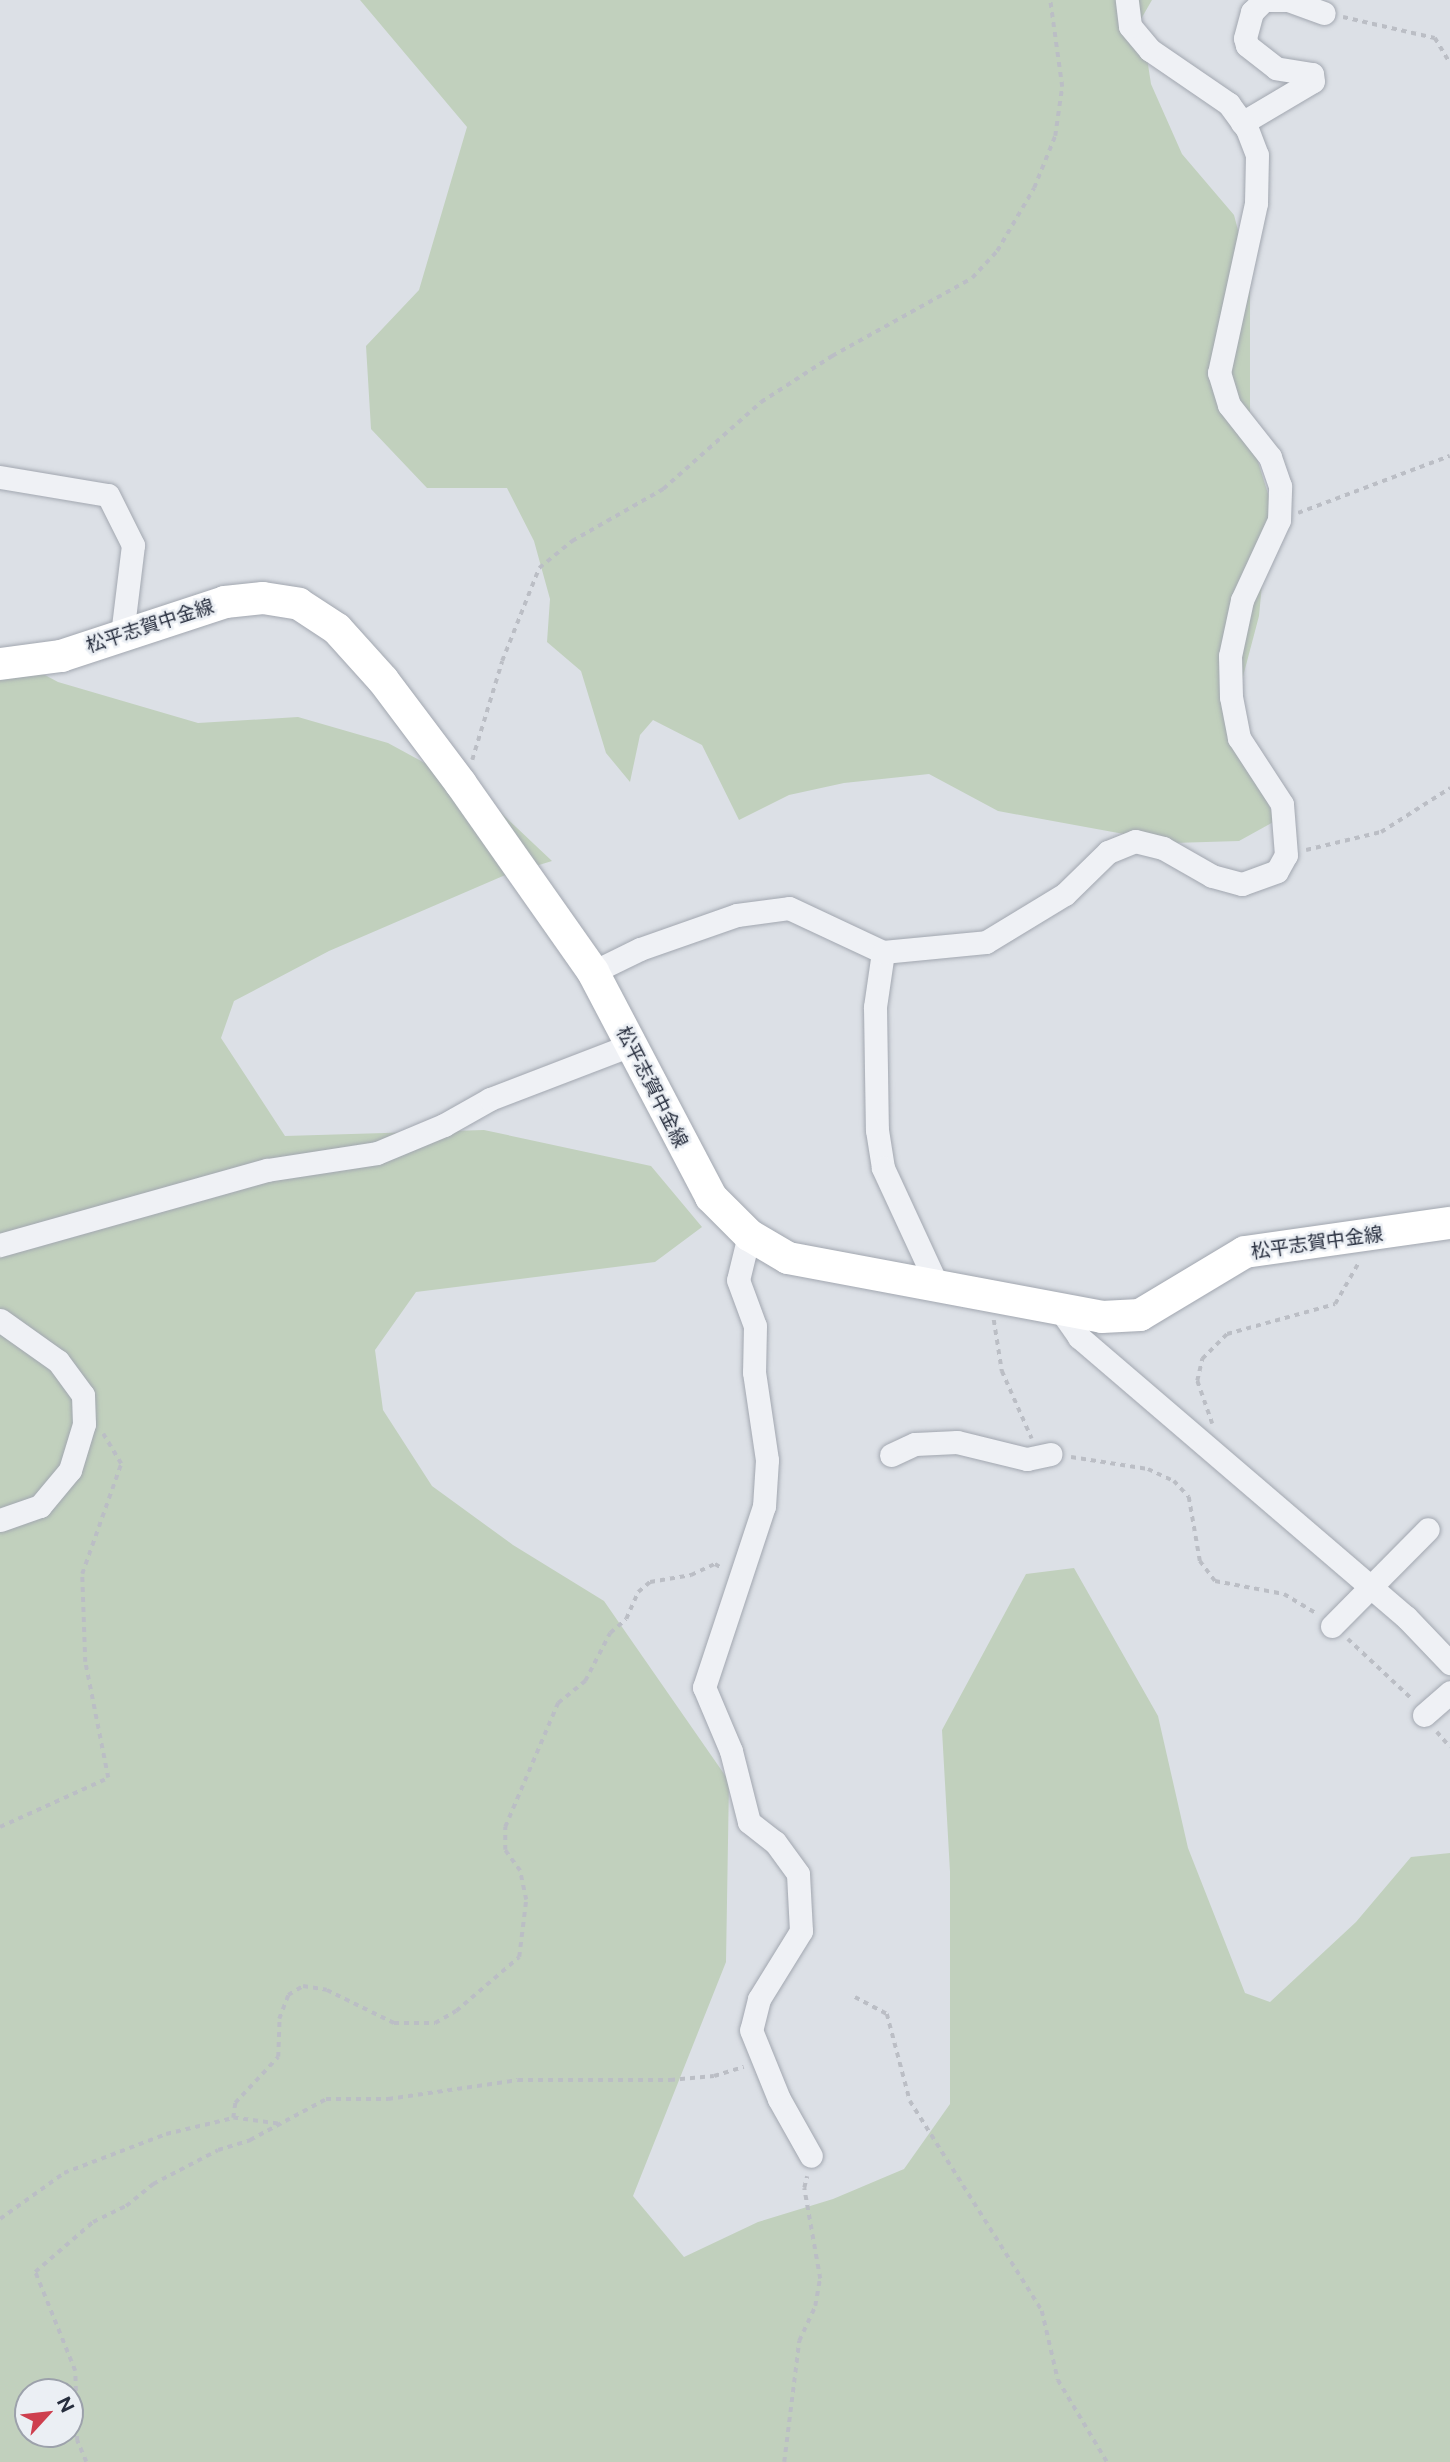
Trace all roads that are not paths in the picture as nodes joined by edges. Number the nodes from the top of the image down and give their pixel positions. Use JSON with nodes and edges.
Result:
{"nodes":[{"id":1,"x":1127,"y":0,"type":"edge"},
{"id":2,"x":1324,"y":13,"type":"road end"},
{"id":3,"x":1242,"y":123,"type":"junction"},
{"id":4,"x":0,"y":477,"type":"edge"},
{"id":5,"x":122,"y":634,"type":"junction"},
{"id":6,"x":0,"y":664,"type":"edge"},
{"id":7,"x":883,"y":952,"type":"junction"},
{"id":8,"x":593,"y":972,"type":"junction"},
{"id":9,"x":631,"y":1045,"type":"junction"},
{"id":10,"x":1450,"y":1223,"type":"edge"},
{"id":11,"x":749,"y":1235,"type":"junction"},
{"id":12,"x":0,"y":1245,"type":"edge"},
{"id":13,"x":937,"y":1285,"type":"junction"},
{"id":14,"x":1061,"y":1311,"type":"junction"},
{"id":15,"x":0,"y":1320,"type":"edge"},
{"id":16,"x":1050,"y":1454,"type":"road end"},
{"id":17,"x":891,"y":1455,"type":"dead end"},
{"id":18,"x":0,"y":1520,"type":"edge"},
{"id":19,"x":1428,"y":1529,"type":"dead end"},
{"id":20,"x":1370,"y":1586,"type":"junction"},
{"id":21,"x":1332,"y":1626,"type":"road end"},
{"id":22,"x":1450,"y":1663,"type":"edge"},
{"id":23,"x":1450,"y":1692,"type":"edge"},
{"id":24,"x":1424,"y":1715,"type":"road end"},
{"id":25,"x":811,"y":2156,"type":"road end"}],
"edges":[{"from":1,"to":3,"type":"street"},
{"from":2,"to":3,"type":"street"},
{"from":3,"to":7,"type":"street"},
{"from":4,"to":5,"type":"street"},
{"from":5,"to":6,"type":"main road","name":"松平志賀中金線"},
{"from":5,"to":8,"type":"main road","name":"松平志賀中金線"},
{"from":7,"to":8,"type":"street"},
{"from":7,"to":13,"type":"street"},
{"from":8,"to":9,"type":"main road","name":"松平志賀中金線"},
{"from":9,"to":11,"type":"main road","name":"松平志賀中金線"},
{"from":9,"to":12,"type":"street"},
{"from":10,"to":14,"type":"main road","name":"松平志賀中金線"},
{"from":11,"to":13,"type":"main road","name":"松平志賀中金線"},
{"from":11,"to":25,"type":"street"},
{"from":13,"to":14,"type":"main road","name":"松平志賀中金線"},
{"from":14,"to":20,"type":"street"},
{"from":15,"to":18,"type":"street"},
{"from":16,"to":17,"type":"street"},
{"from":19,"to":20,"type":"street"},
{"from":20,"to":21,"type":"street"},
{"from":20,"to":22,"type":"street"},
{"from":23,"to":24,"type":"street"}]}
